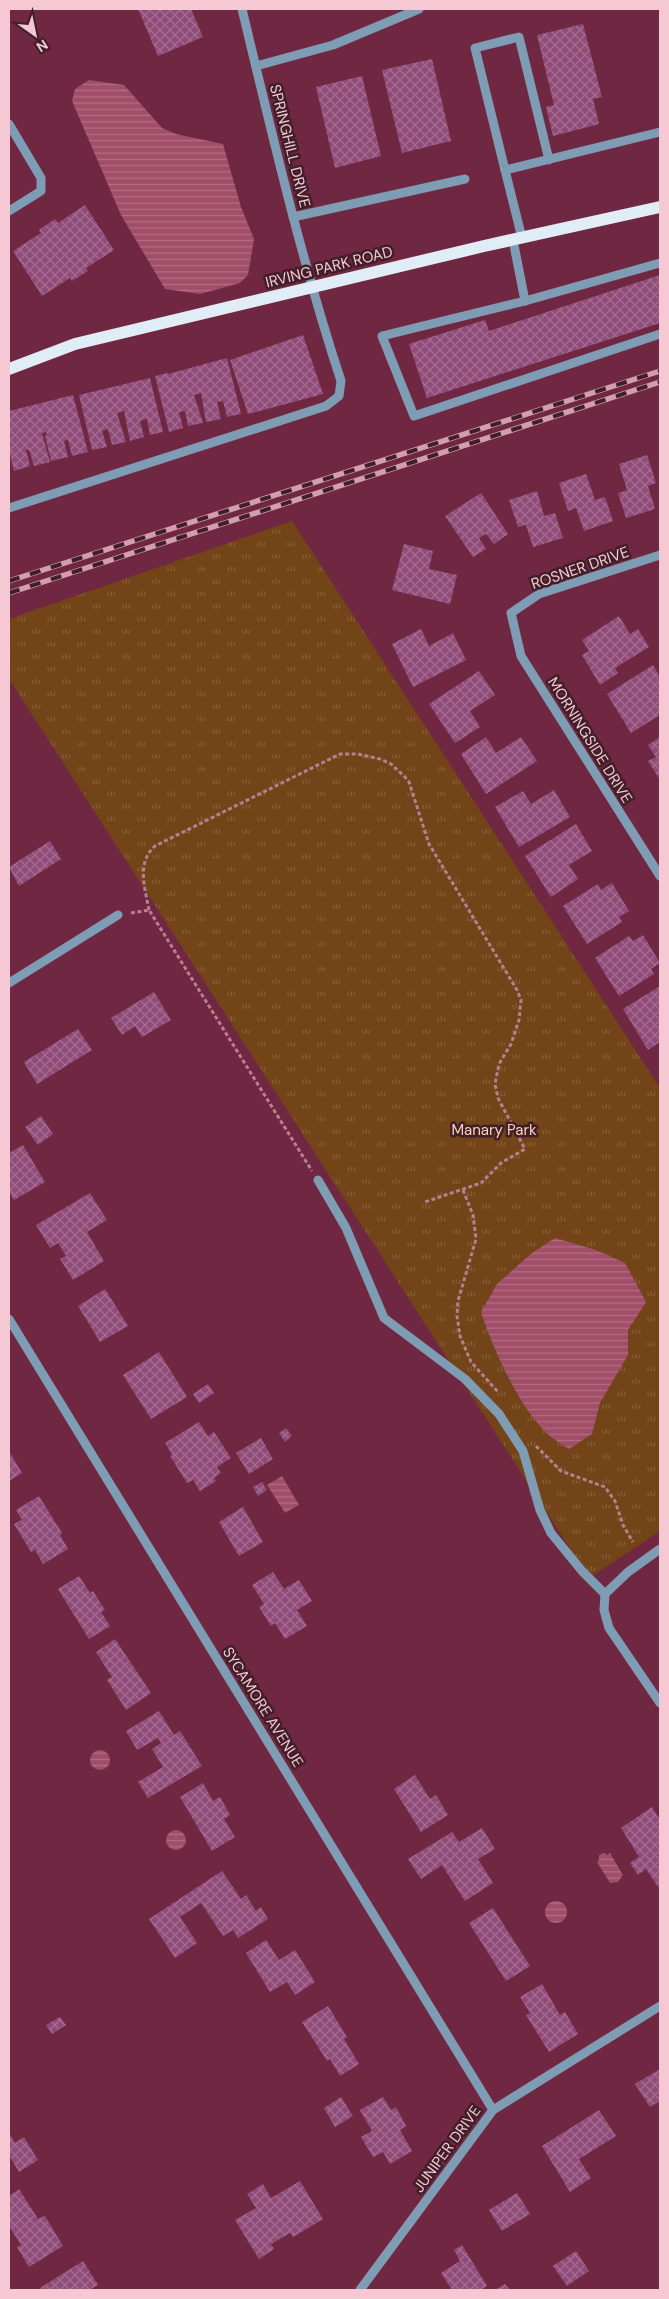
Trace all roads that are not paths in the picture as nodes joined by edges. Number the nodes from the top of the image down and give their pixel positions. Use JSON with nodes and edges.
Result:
{"nodes":[{"id":1,"x":242,"y":9,"type":"edge"},
{"id":2,"x":419,"y":9,"type":"edge"},
{"id":3,"x":256,"y":66,"type":"junction"},
{"id":4,"x":9,"y":124,"type":"edge"},
{"id":5,"x":660,"y":132,"type":"edge"},
{"id":6,"x":549,"y":160,"type":"junction"},
{"id":7,"x":505,"y":170,"type":"junction"},
{"id":8,"x":465,"y":179,"type":"dead end"},
{"id":9,"x":660,"y":207,"type":"edge"},
{"id":10,"x":9,"y":211,"type":"edge"},
{"id":11,"x":293,"y":217,"type":"junction"},
{"id":12,"x":517,"y":239,"type":"junction"},
{"id":13,"x":660,"y":263,"type":"edge"},
{"id":14,"x":312,"y":289,"type":"junction"},
{"id":15,"x":525,"y":301,"type":"junction"},
{"id":16,"x":660,"y":334,"type":"edge"},
{"id":17,"x":9,"y":369,"type":"edge"},
{"id":18,"x":9,"y":508,"type":"edge"},
{"id":19,"x":660,"y":555,"type":"edge"},
{"id":20,"x":511,"y":613,"type":"joint"},
{"id":21,"x":660,"y":876,"type":"edge"},
{"id":22,"x":118,"y":915,"type":"road end"},
{"id":23,"x":9,"y":983,"type":"edge"},
{"id":24,"x":318,"y":1180,"type":"road end"},
{"id":25,"x":9,"y":1319,"type":"edge"},
{"id":26,"x":660,"y":1549,"type":"edge"},
{"id":27,"x":605,"y":1594,"type":"junction"},
{"id":28,"x":657,"y":1690,"type":"edge"},
{"id":29,"x":660,"y":1703,"type":"edge"},
{"id":30,"x":660,"y":2006,"type":"edge"},
{"id":31,"x":493,"y":2110,"type":"junction"},
{"id":32,"x":360,"y":2290,"type":"edge"}],
"edges":[{"from":1,"to":3,"type":"street","name":"SPRINGHILL DRIVE"},
{"from":2,"to":3,"type":"street"},
{"from":3,"to":11,"type":"street","name":"SPRINGHILL DRIVE"},
{"from":4,"to":10,"type":"street"},
{"from":5,"to":6,"type":"street"},
{"from":6,"to":7,"type":"street"},
{"from":6,"to":7,"type":"street"},
{"from":7,"to":12,"type":"street"},
{"from":8,"to":11,"type":"street"},
{"from":9,"to":12,"type":"main road","name":"IRVING PARK ROAD"},
{"from":11,"to":14,"type":"street","name":"SPRINGHILL DRIVE"},
{"from":12,"to":14,"type":"main road","name":"IRVING PARK ROAD"},
{"from":12,"to":15,"type":"street"},
{"from":13,"to":15,"type":"street"},
{"from":14,"to":17,"type":"main road","name":"IRVING PARK ROAD"},
{"from":14,"to":18,"type":"street","name":"SPRINGHILL DRIVE"},
{"from":15,"to":16,"type":"street"},
{"from":19,"to":20,"type":"street","name":"ROSNER DRIVE"},
{"from":20,"to":21,"type":"street","name":"MORNINGSIDE DRIVE"},
{"from":22,"to":23,"type":"street"},
{"from":24,"to":27,"type":"street"},
{"from":25,"to":31,"type":"street","name":"SYCAMORE AVENUE"},
{"from":26,"to":27,"type":"street"},
{"from":27,"to":28,"type":"street"},
{"from":28,"to":29,"type":"street"},
{"from":30,"to":31,"type":"street","name":"JUNIPER DRIVE"},
{"from":31,"to":32,"type":"street","name":"JUNIPER DRIVE"}]}
